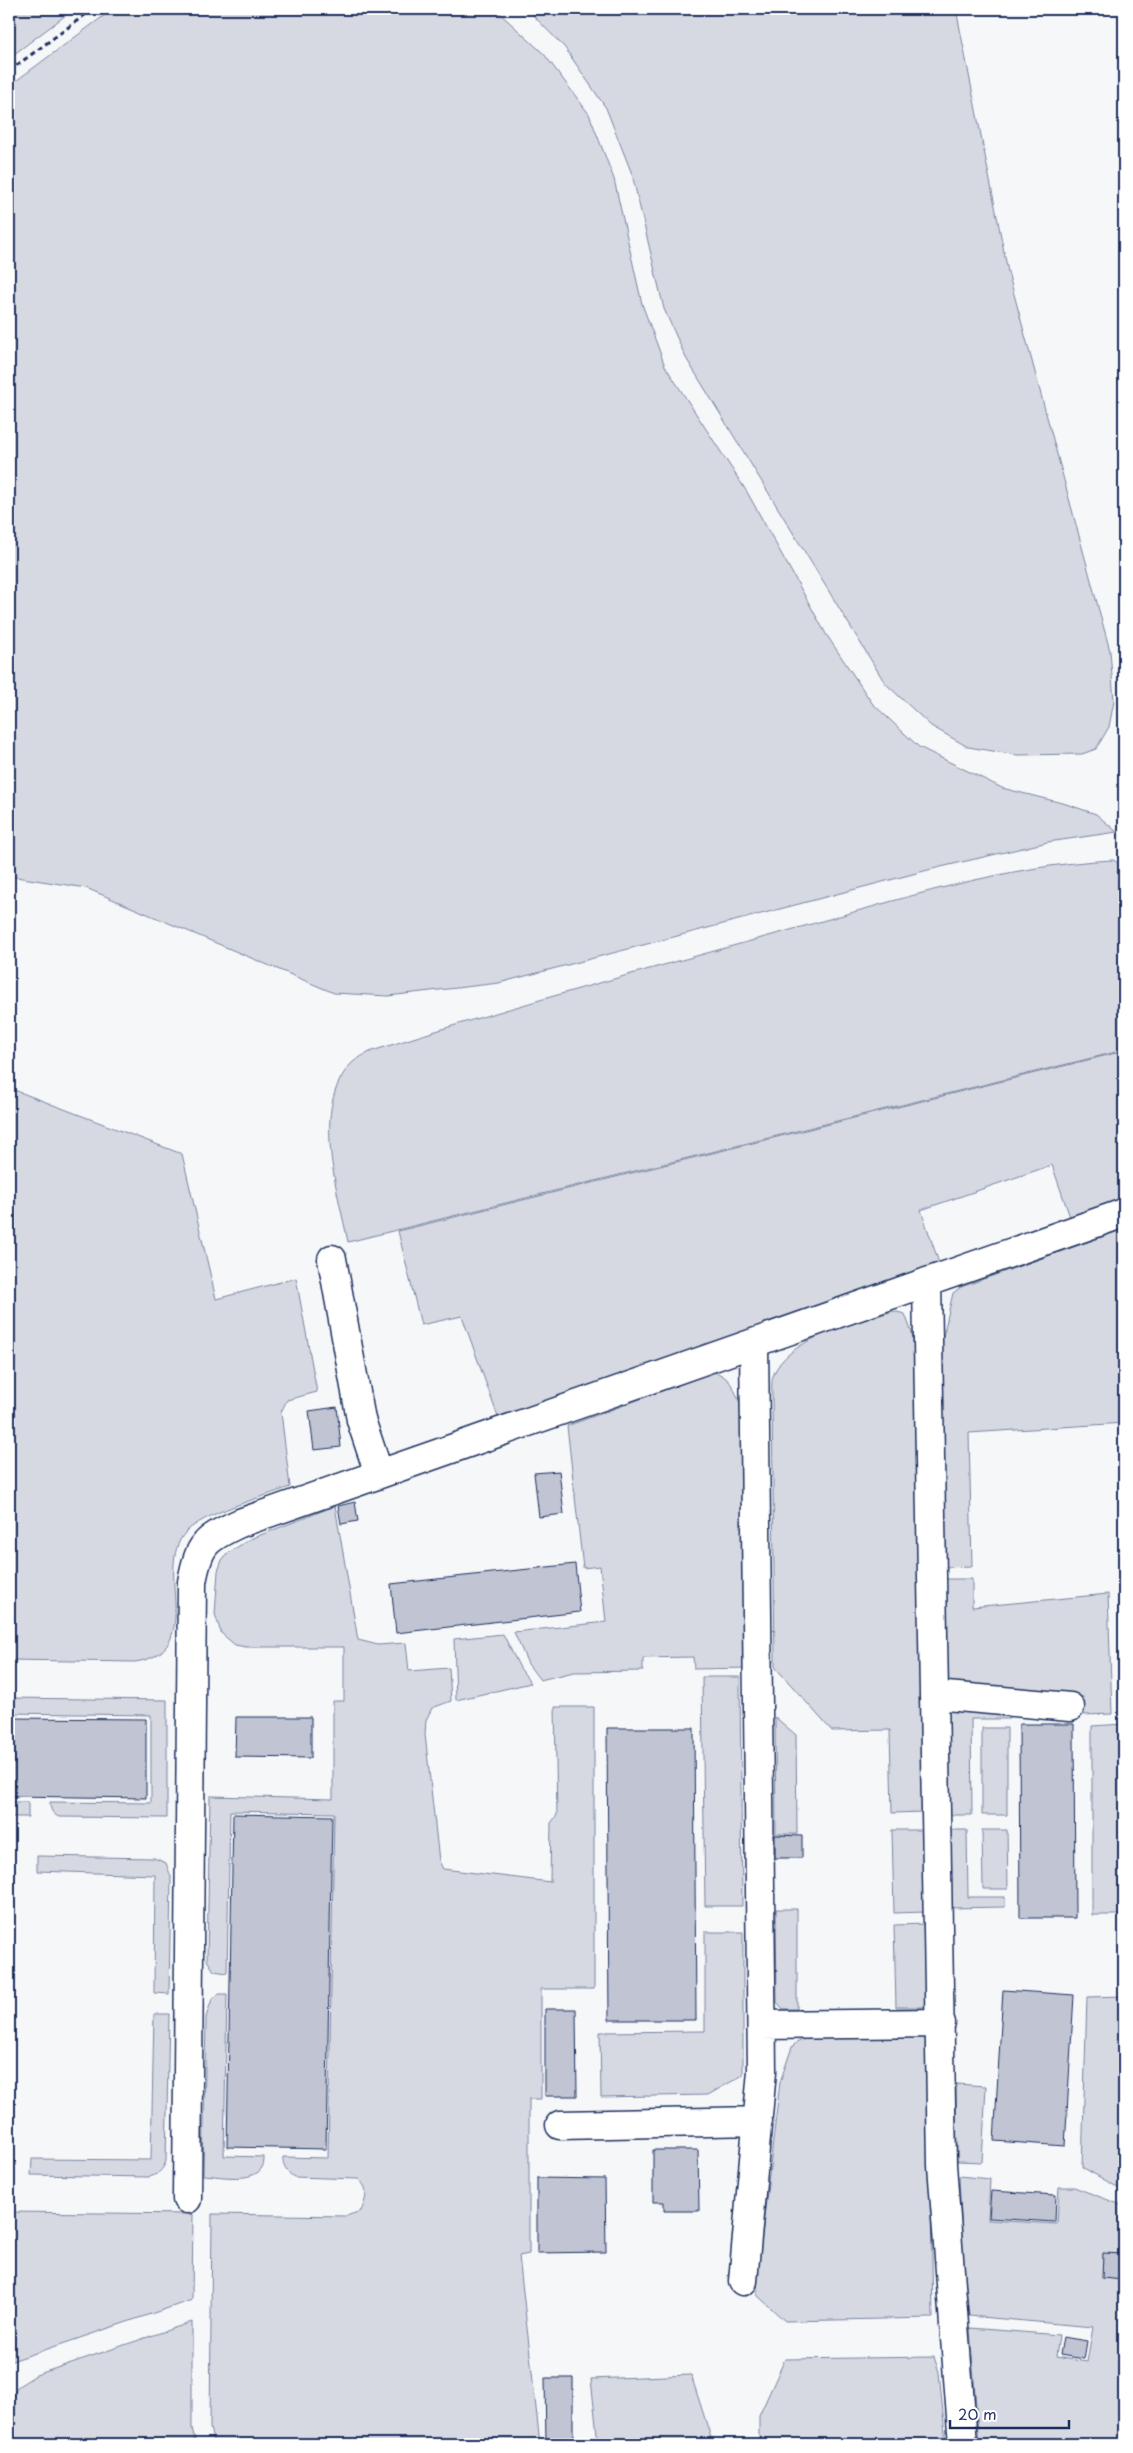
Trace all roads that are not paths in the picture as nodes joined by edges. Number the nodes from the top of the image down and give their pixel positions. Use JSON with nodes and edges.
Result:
{"nodes":[{"id":1,"x":1124,"y":1213,"type":"edge"},
{"id":2,"x":332,"y":1259,"type":"dead end"},
{"id":3,"x":927,"y":1282,"type":"junction"},
{"id":4,"x":754,"y":1343,"type":"junction"},
{"id":5,"x":379,"y":1474,"type":"junction"},
{"id":6,"x":935,"y":1695,"type":"junction"},
{"id":7,"x":1070,"y":1707,"type":"dead end"},
{"id":8,"x":941,"y":2022,"type":"junction"},
{"id":9,"x":762,"y":2025,"type":"junction"},
{"id":10,"x":758,"y":2121,"type":"junction"},
{"id":11,"x":560,"y":2125,"type":"dead end"},
{"id":12,"x":187,"y":2199,"type":"dead end"},
{"id":13,"x":743,"y":2281,"type":"dead end"},
{"id":14,"x":963,"y":2444,"type":"edge"}],
"edges":[{"from":1,"to":3,"type":"street"},
{"from":2,"to":5,"type":"street"},
{"from":3,"to":4,"type":"street"},
{"from":3,"to":6,"type":"street"},
{"from":4,"to":5,"type":"street"},
{"from":4,"to":9,"type":"street"},
{"from":5,"to":12,"type":"street"},
{"from":6,"to":7,"type":"street"},
{"from":6,"to":8,"type":"street"},
{"from":8,"to":9,"type":"street"},
{"from":8,"to":14,"type":"street"},
{"from":9,"to":10,"type":"street"},
{"from":10,"to":11,"type":"street"},
{"from":10,"to":13,"type":"street"}]}
